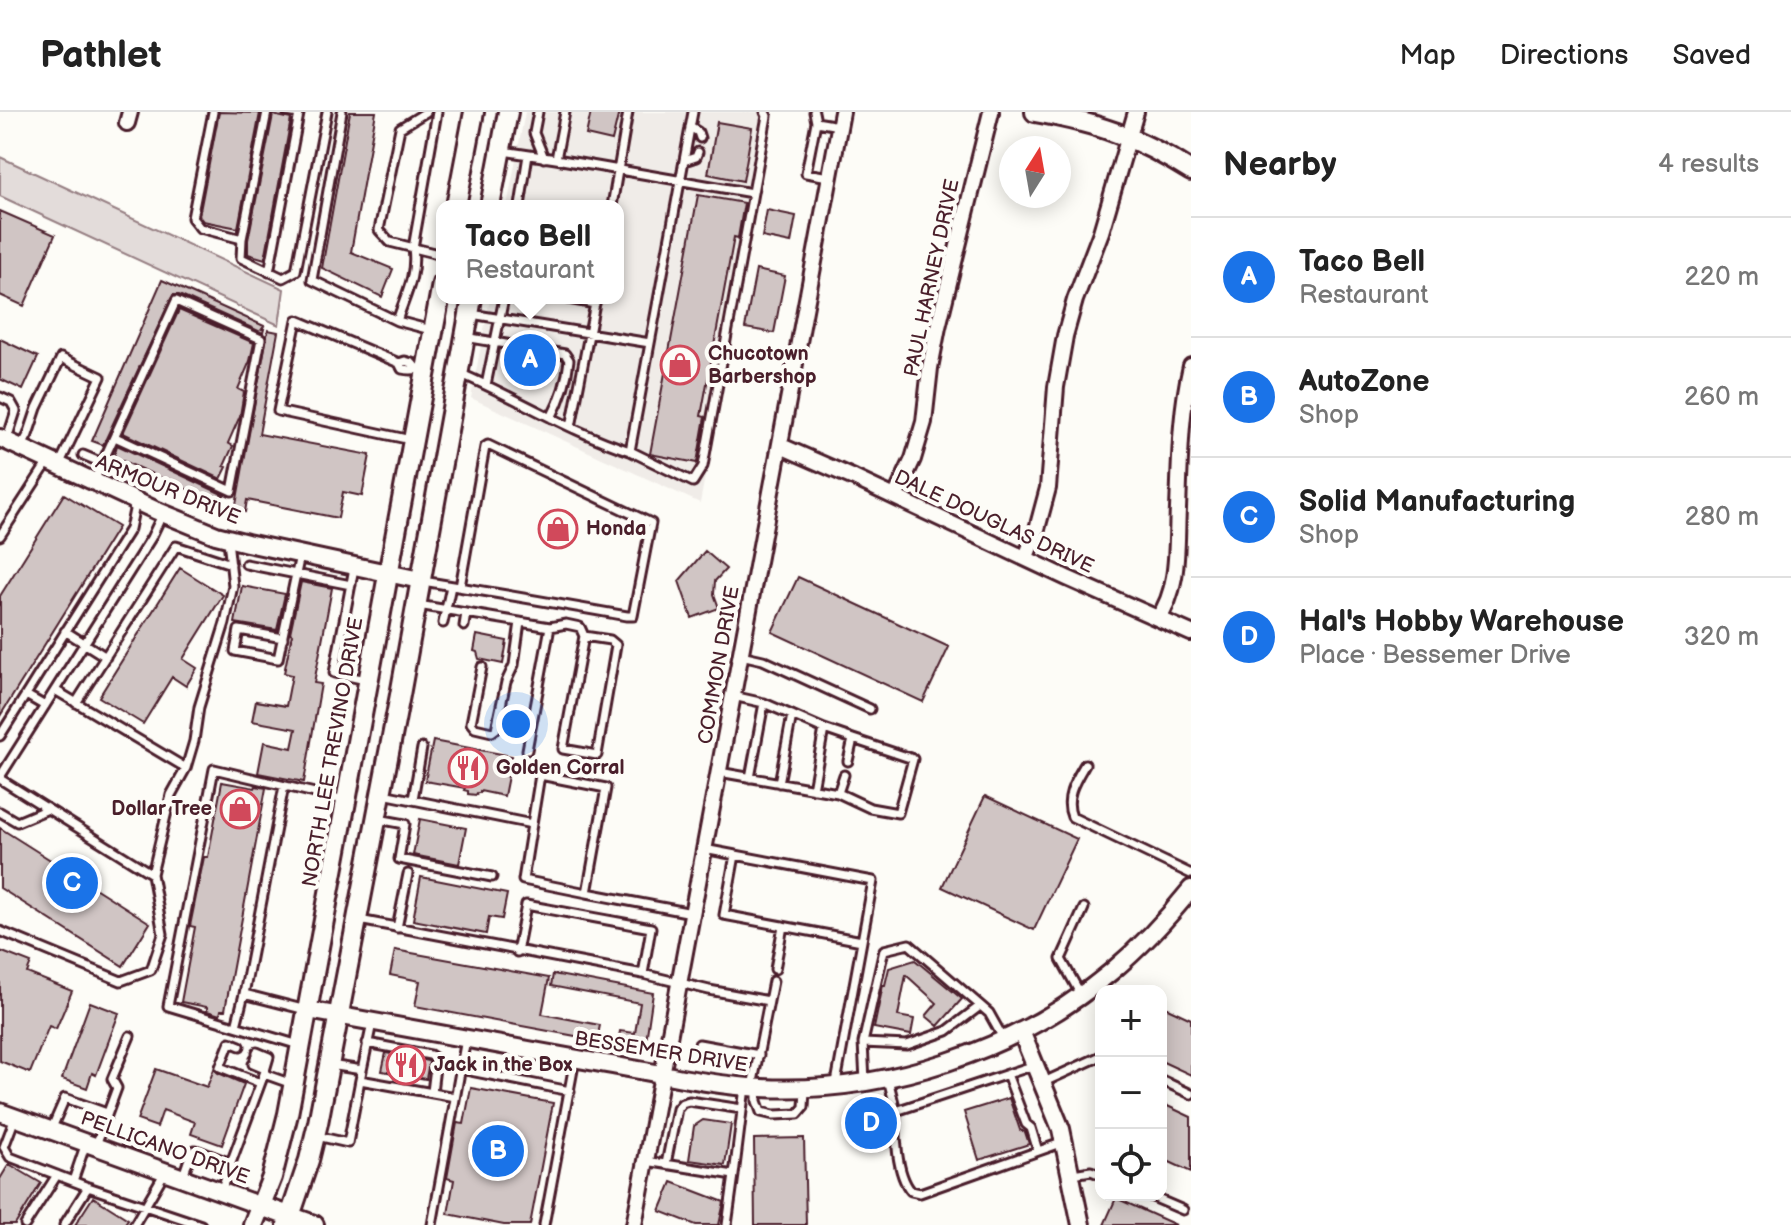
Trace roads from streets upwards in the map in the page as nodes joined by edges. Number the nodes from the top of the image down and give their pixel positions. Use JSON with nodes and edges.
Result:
{"nodes":[{"id":1,"x":474,"y":112,"type":"edge"},
{"id":2,"x":508,"y":112,"type":"edge"},
{"id":3,"x":991,"y":112,"type":"edge"},
{"id":4,"x":1035,"y":112,"type":"edge"},
{"id":5,"x":1136,"y":112,"type":"edge"},
{"id":6,"x":840,"y":119,"type":"edge"},
{"id":7,"x":1128,"y":137,"type":"junction"},
{"id":8,"x":1191,"y":171,"type":"edge"},
{"id":9,"x":457,"y":200,"type":"edge"},
{"id":10,"x":491,"y":200,"type":"edge"},
{"id":11,"x":438,"y":304,"type":"edge"},
{"id":12,"x":469,"y":318,"type":"edge"},
{"id":13,"x":434,"y":325,"type":"junction"},
{"id":14,"x":1191,"y":366,"type":"edge"},
{"id":15,"x":9,"y":442,"type":"edge"},
{"id":16,"x":781,"y":446,"type":"junction"},
{"id":17,"x":895,"y":497,"type":"junction"},
{"id":18,"x":1026,"y":557,"type":"junction"},
{"id":19,"x":388,"y":573,"type":"junction"},
{"id":20,"x":420,"y":580,"type":"junction"},
{"id":21,"x":1158,"y":618,"type":"junction"},
{"id":22,"x":1191,"y":633,"type":"edge"},
{"id":23,"x":346,"y":801,"type":"junction"},
{"id":24,"x":378,"y":807,"type":"junction"},
{"id":25,"x":1191,"y":889,"type":"edge"},
{"id":26,"x":308,"y":1010,"type":"junction"},
{"id":27,"x":338,"y":1015,"type":"junction"},
{"id":28,"x":1021,"y":1031,"type":"junction"},
{"id":29,"x":663,"y":1075,"type":"junction"},
{"id":30,"x":8,"y":1115,"type":"edge"},
{"id":31,"x":261,"y":1206,"type":"junction"},
{"id":32,"x":289,"y":1221,"type":"edge"},
{"id":33,"x":638,"y":1224,"type":"edge"},
{"id":34,"x":253,"y":1225,"type":"edge"},
{"id":35,"x":314,"y":1225,"type":"edge"},
{"id":36,"x":1081,"y":1225,"type":"edge"}],
"edges":[{"from":1,"to":9,"type":"main road"},
{"from":2,"to":10,"type":"main road"},
{"from":3,"to":17,"type":"street","name":"PAUL HARNEY DRIVE"},
{"from":4,"to":7,"type":"main road"},
{"from":5,"to":7,"type":"street"},
{"from":6,"to":16,"type":"street","name":"COMMON DRIVE"},
{"from":7,"to":8,"type":"main road"},
{"from":7,"to":18,"type":"street"},
{"from":11,"to":13,"type":"main road","name":"NORTH LEE TREVINO DRIVE"},
{"from":12,"to":13,"type":"main road"},
{"from":12,"to":20,"type":"main road"},
{"from":13,"to":19,"type":"main road","name":"NORTH LEE TREVINO DRIVE"},
{"from":14,"to":21,"type":"street"},
{"from":15,"to":19,"type":"street","name":"ARMOUR DRIVE"},
{"from":16,"to":17,"type":"street","name":"DALE DOUGLAS DRIVE"},
{"from":16,"to":29,"type":"street","name":"COMMON DRIVE"},
{"from":17,"to":18,"type":"street","name":"DALE DOUGLAS DRIVE"},
{"from":18,"to":21,"type":"street","name":"DALE DOUGLAS DRIVE"},
{"from":19,"to":20,"type":"street","name":"ARMOUR DRIVE"},
{"from":19,"to":23,"type":"main road","name":"NORTH LEE TREVINO DRIVE"},
{"from":20,"to":24,"type":"main road"},
{"from":21,"to":22,"type":"street","name":"DALE DOUGLAS DRIVE"},
{"from":23,"to":24,"type":"main road"},
{"from":23,"to":26,"type":"main road","name":"NORTH LEE TREVINO DRIVE"},
{"from":24,"to":27,"type":"main road"},
{"from":25,"to":28,"type":"street","name":"BESSEMER DRIVE"},
{"from":26,"to":27,"type":"street","name":"BESSEMER DRIVE"},
{"from":26,"to":31,"type":"main road","name":"NORTH LEE TREVINO DRIVE"},
{"from":27,"to":29,"type":"street","name":"BESSEMER DRIVE"},
{"from":27,"to":32,"type":"main road"},
{"from":28,"to":29,"type":"street","name":"BESSEMER DRIVE"},
{"from":28,"to":36,"type":"street"},
{"from":29,"to":33,"type":"street","name":"COMMON DRIVE"},
{"from":30,"to":31,"type":"street","name":"PELLICANO DRIVE"},
{"from":31,"to":32,"type":"main road","name":"PELLICANO DRIVE"},
{"from":31,"to":34,"type":"main road","name":"NORTH LEE TREVINO DRIVE"},
{"from":32,"to":35,"type":"main road","name":"PELLICANO DRIVE"}]}
